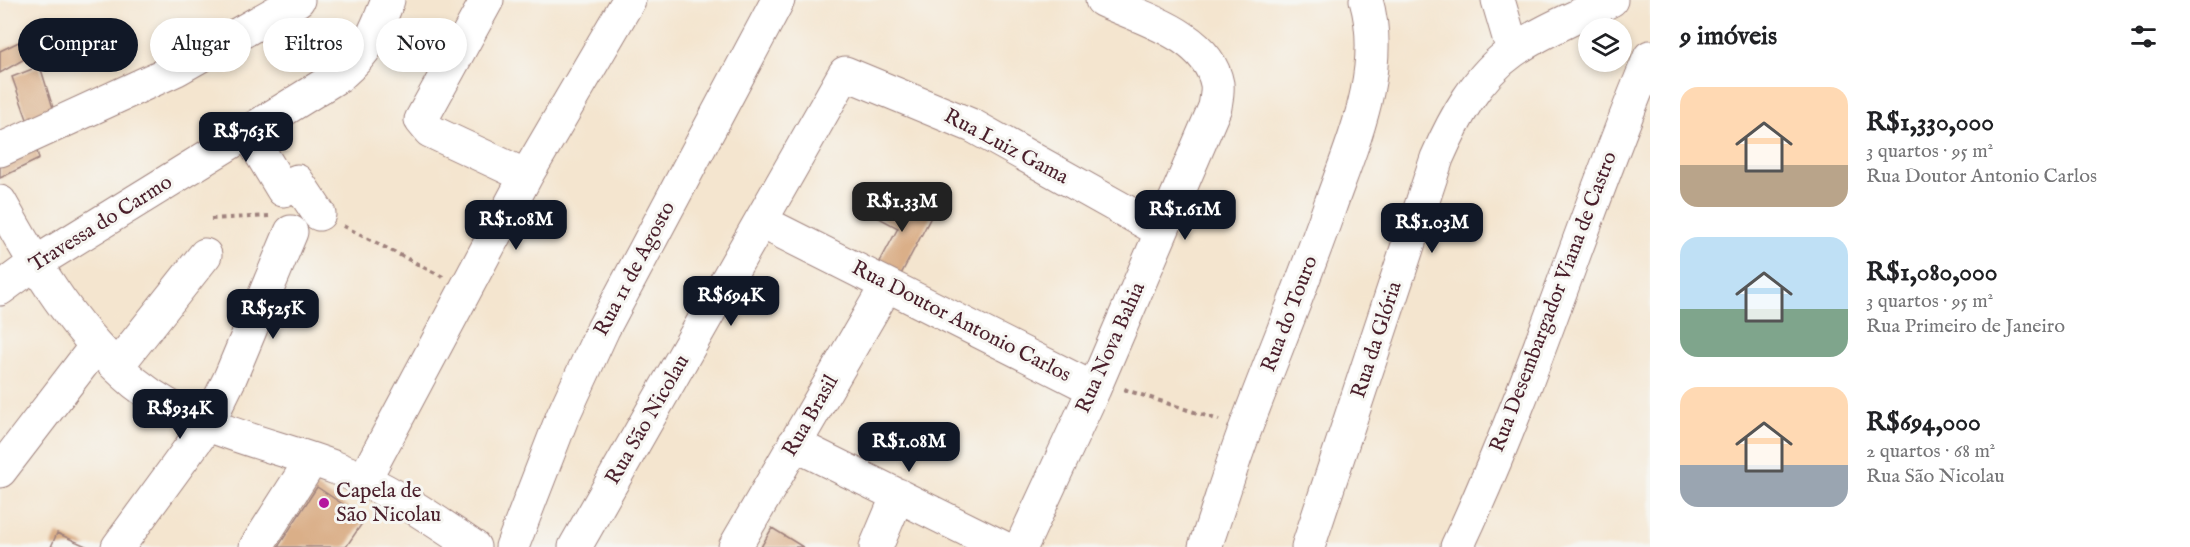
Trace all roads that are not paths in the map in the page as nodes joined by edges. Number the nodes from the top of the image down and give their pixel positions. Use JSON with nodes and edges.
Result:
{"nodes":[{"id":1,"x":298,"y":0,"type":"edge"},
{"id":2,"x":388,"y":0,"type":"edge"},
{"id":3,"x":487,"y":0,"type":"edge"},
{"id":4,"x":629,"y":0,"type":"edge"},
{"id":5,"x":778,"y":0,"type":"edge"},
{"id":6,"x":1102,"y":0,"type":"edge"},
{"id":7,"x":1366,"y":0,"type":"edge"},
{"id":8,"x":1498,"y":0,"type":"edge"},
{"id":9,"x":1611,"y":0,"type":"edge"},
{"id":10,"x":1513,"y":51,"type":"junction"},
{"id":11,"x":1650,"y":57,"type":"edge"},
{"id":12,"x":845,"y":73,"type":"joint"},
{"id":13,"x":248,"y":132,"type":"junction"},
{"id":14,"x":0,"y":150,"type":"edge"},
{"id":15,"x":526,"y":176,"type":"junction"},
{"id":16,"x":0,"y":202,"type":"edge"},
{"id":17,"x":319,"y":214,"type":"road end"},
{"id":18,"x":762,"y":222,"type":"junction"},
{"id":19,"x":283,"y":224,"type":"road end"},
{"id":20,"x":1161,"y":231,"type":"junction"},
{"id":21,"x":205,"y":255,"type":"dead end"},
{"id":22,"x":34,"y":264,"type":"junction"},
{"id":23,"x":888,"y":285,"type":"junction"},
{"id":24,"x":0,"y":289,"type":"edge"},
{"id":25,"x":106,"y":356,"type":"junction"},
{"id":26,"x":1110,"y":389,"type":"junction"},
{"id":27,"x":207,"y":425,"type":"junction"},
{"id":28,"x":794,"y":444,"type":"junction"},
{"id":29,"x":311,"y":461,"type":"junction"},
{"id":30,"x":0,"y":471,"type":"edge"},
{"id":31,"x":364,"y":480,"type":"junction"},
{"id":32,"x":898,"y":495,"type":"junction"},
{"id":33,"x":436,"y":537,"type":"edge"},
{"id":34,"x":118,"y":547,"type":"edge"},
{"id":35,"x":256,"y":547,"type":"edge"},
{"id":36,"x":474,"y":547,"type":"edge"},
{"id":37,"x":512,"y":547,"type":"edge"},
{"id":38,"x":575,"y":547,"type":"edge"},
{"id":39,"x":735,"y":547,"type":"edge"},
{"id":40,"x":876,"y":547,"type":"edge"},
{"id":41,"x":1002,"y":547,"type":"edge"},
{"id":42,"x":1021,"y":547,"type":"edge"},
{"id":43,"x":1205,"y":547,"type":"edge"},
{"id":44,"x":1308,"y":547,"type":"edge"},
{"id":45,"x":1457,"y":547,"type":"edge"}],
"edges":[{"from":1,"to":14,"type":"street"},
{"from":2,"to":13,"type":"street","name":"Travessa do Carmo"},
{"from":3,"to":15,"type":"street"},
{"from":4,"to":15,"type":"street"},
{"from":5,"to":37,"type":"street","name":"Rua 11 de Agosto"},
{"from":6,"to":20,"type":"street","name":"Rua Nova Bahia"},
{"from":7,"to":43,"type":"street","name":"Rua do Touro"},
{"from":8,"to":10,"type":"street"},
{"from":9,"to":10,"type":"street","name":"Rua da Glória"},
{"from":10,"to":44,"type":"street","name":"Rua da Glória"},
{"from":11,"to":45,"type":"street","name":"Rua Desembargador Viana de Castro"},
{"from":12,"to":18,"type":"street","name":"Rua São Nicolau"},
{"from":12,"to":20,"type":"street","name":"Rua Luiz Gama"},
{"from":13,"to":17,"type":"street"},
{"from":13,"to":22,"type":"street","name":"Travessa do Carmo"},
{"from":15,"to":31,"type":"street"},
{"from":16,"to":22,"type":"street"},
{"from":18,"to":23,"type":"street","name":"Rua Doutor Antonio Carlos"},
{"from":18,"to":38,"type":"street","name":"Rua São Nicolau"},
{"from":19,"to":27,"type":"street"},
{"from":20,"to":26,"type":"street","name":"Rua Nova Bahia"},
{"from":21,"to":25,"type":"street"},
{"from":22,"to":24,"type":"street","name":"Travessa do Carmo"},
{"from":22,"to":25,"type":"street"},
{"from":23,"to":26,"type":"street","name":"Rua Doutor Antonio Carlos"},
{"from":23,"to":28,"type":"street","name":"Rua Brasil"},
{"from":25,"to":27,"type":"street"},
{"from":25,"to":30,"type":"street"},
{"from":26,"to":42,"type":"street","name":"Rua Nova Bahia"},
{"from":27,"to":29,"type":"street"},
{"from":27,"to":34,"type":"street"},
{"from":28,"to":32,"type":"street"},
{"from":28,"to":39,"type":"street","name":"Rua Brasil"},
{"from":29,"to":31,"type":"street"},
{"from":29,"to":35,"type":"street"},
{"from":31,"to":33,"type":"street"},
{"from":32,"to":40,"type":"street"},
{"from":32,"to":41,"type":"street"},
{"from":33,"to":36,"type":"street"}]}
